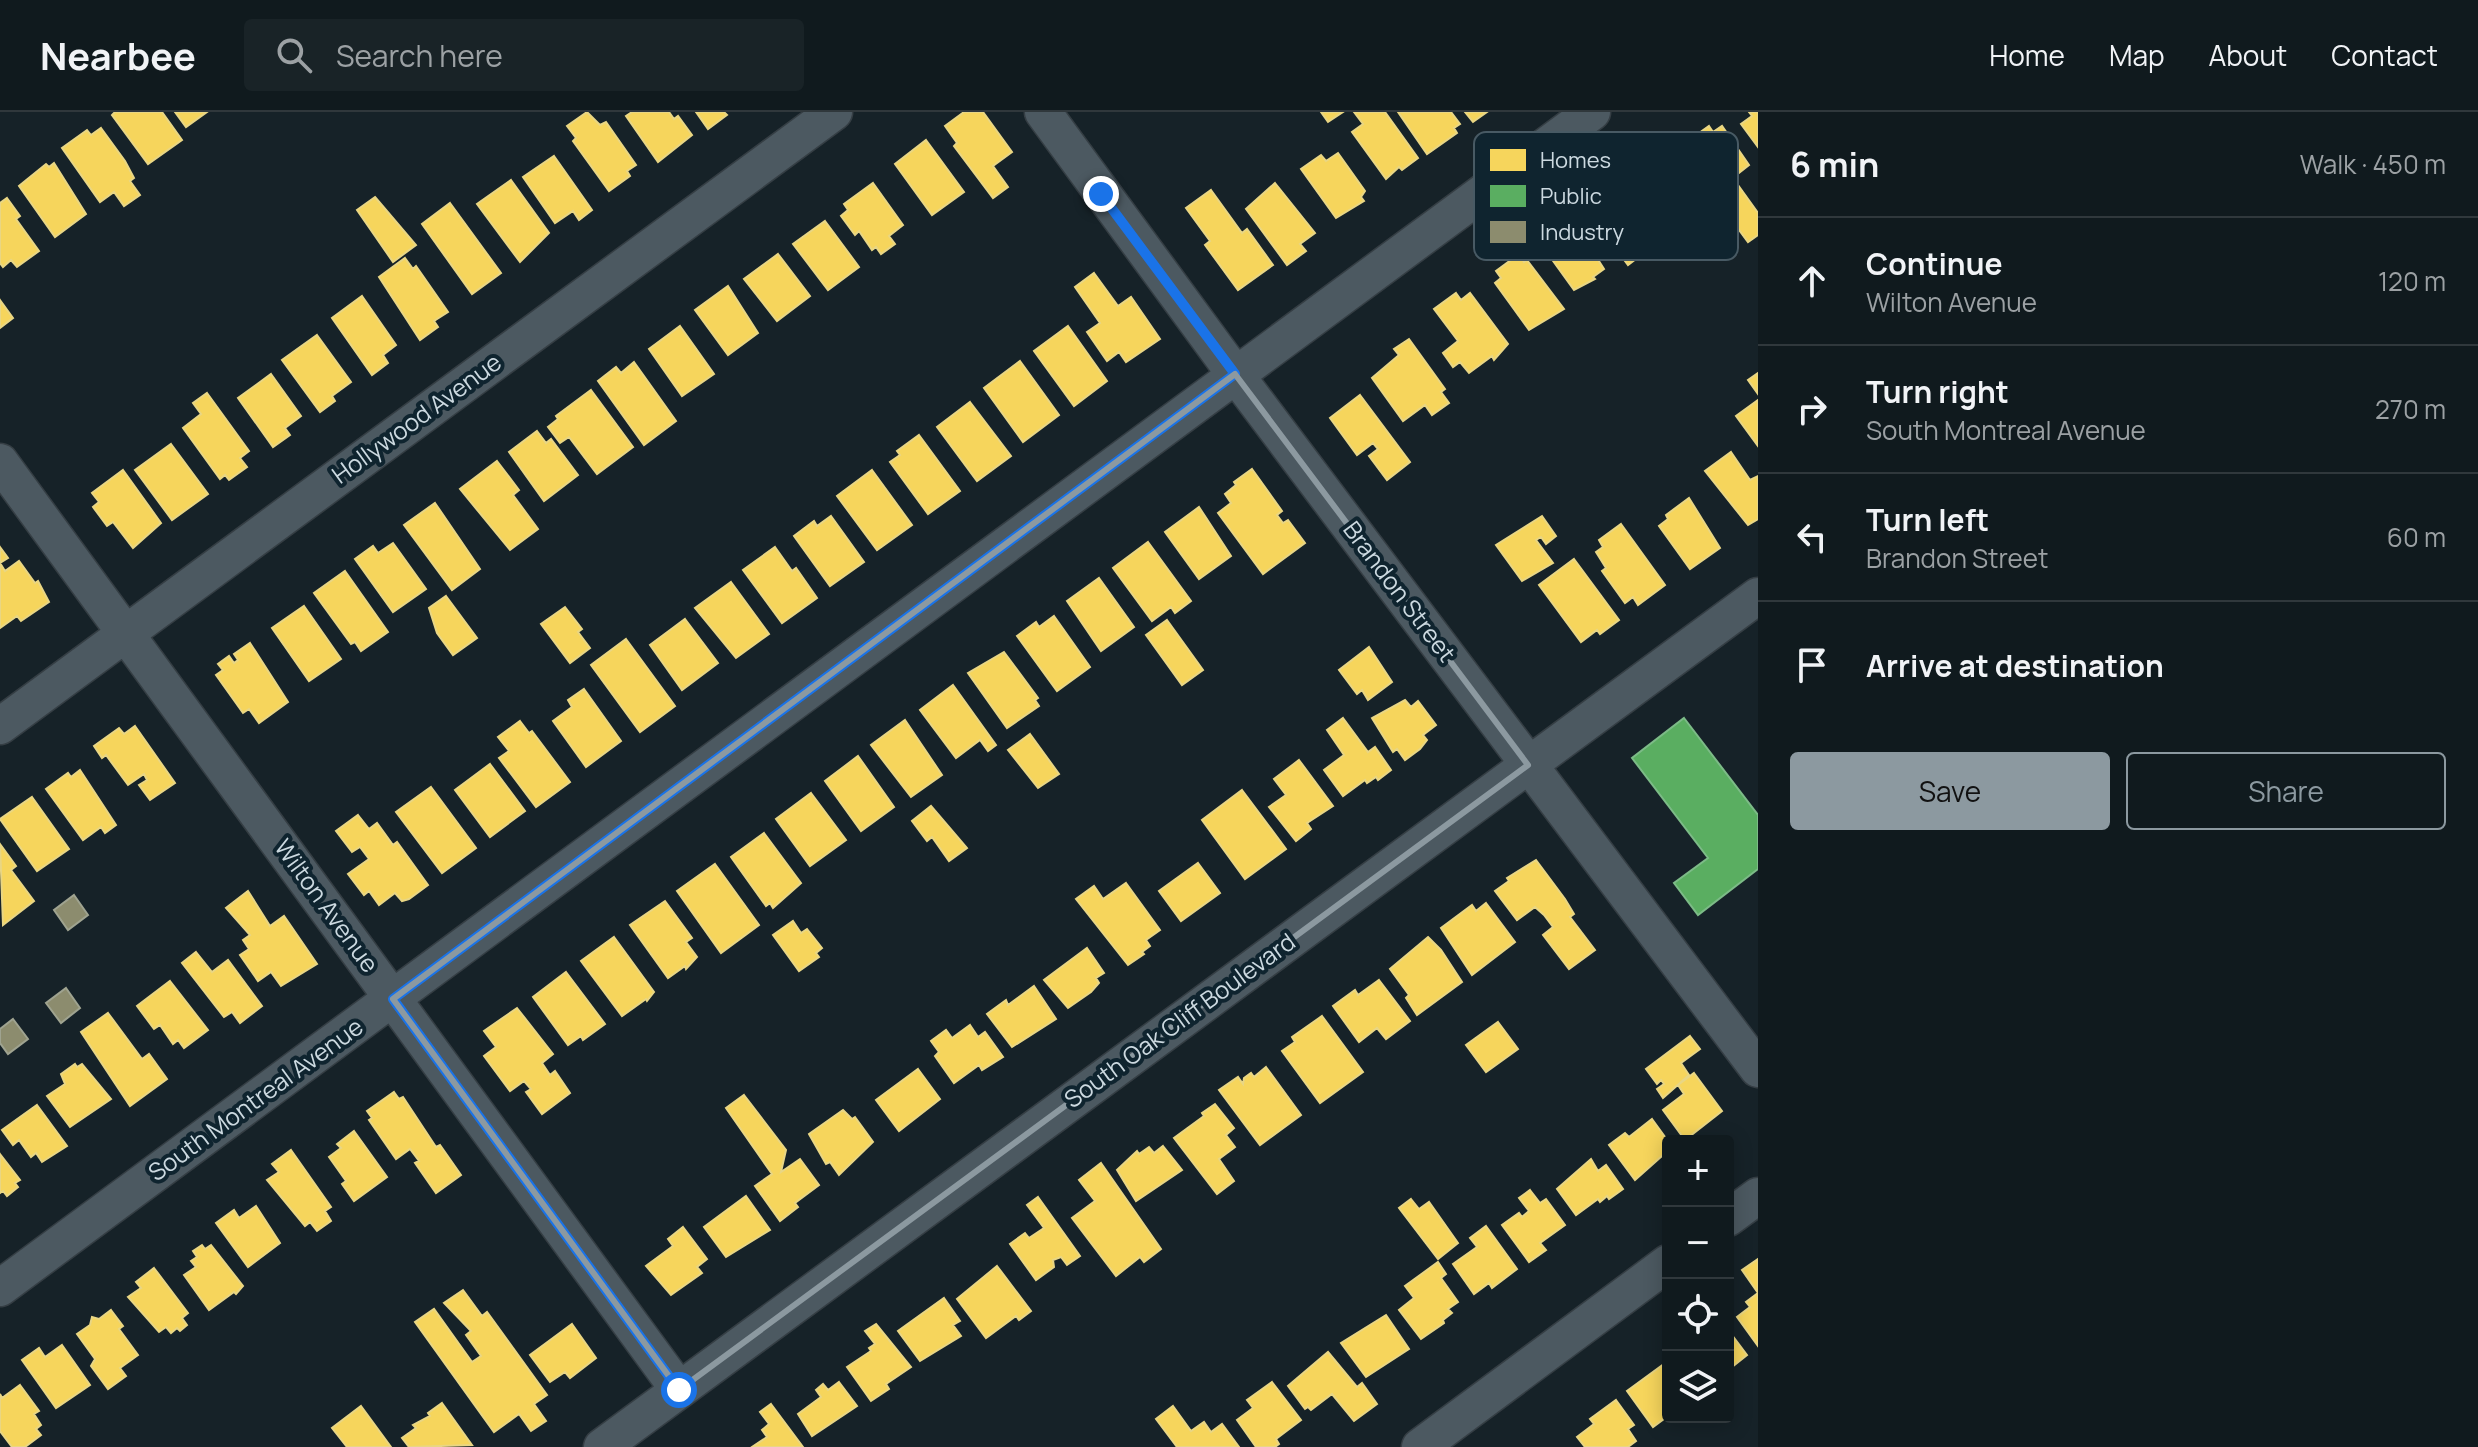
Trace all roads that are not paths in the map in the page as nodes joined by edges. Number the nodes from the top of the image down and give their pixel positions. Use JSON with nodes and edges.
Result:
{"nodes":[{"id":1,"x":834,"y":112,"type":"edge"},
{"id":2,"x":1043,"y":112,"type":"edge"},
{"id":3,"x":1592,"y":112,"type":"edge"},
{"id":4,"x":1565,"y":132,"type":"edge"},
{"id":5,"x":1474,"y":199,"type":"edge"},
{"id":6,"x":1235,"y":374,"type":"junction"},
{"id":7,"x":0,"y":462,"type":"edge"},
{"id":8,"x":1758,"y":596,"type":"edge"},
{"id":9,"x":125,"y":634,"type":"junction"},
{"id":10,"x":0,"y":726,"type":"edge"},
{"id":11,"x":1528,"y":765,"type":"junction"},
{"id":12,"x":393,"y":999,"type":"junction"},
{"id":13,"x":1758,"y":1069,"type":"edge"},
{"id":14,"x":1758,"y":1196,"type":"edge"},
{"id":15,"x":1734,"y":1214,"type":"edge"},
{"id":16,"x":1662,"y":1267,"type":"edge"},
{"id":17,"x":0,"y":1288,"type":"edge"},
{"id":18,"x":679,"y":1390,"type":"junction"},
{"id":19,"x":602,"y":1447,"type":"edge"},
{"id":20,"x":1420,"y":1447,"type":"edge"}],
"edges":[{"from":1,"to":9,"type":"street","name":"Hollywood Avenue"},
{"from":2,"to":6,"type":"street","name":"Brandon Street"},
{"from":3,"to":4,"type":"street","name":"South Montreal Avenue"},
{"from":5,"to":6,"type":"street","name":"South Montreal Avenue"},
{"from":6,"to":11,"type":"street","name":"Brandon Street"},
{"from":6,"to":12,"type":"street","name":"South Montreal Avenue"},
{"from":7,"to":9,"type":"street","name":"Wilton Avenue"},
{"from":8,"to":11,"type":"street","name":"South Oak Cliff Boulevard"},
{"from":9,"to":10,"type":"street","name":"Hollywood Avenue"},
{"from":9,"to":12,"type":"street","name":"Wilton Avenue"},
{"from":11,"to":13,"type":"street","name":"Brandon Street"},
{"from":11,"to":18,"type":"street","name":"South Oak Cliff Boulevard"},
{"from":12,"to":17,"type":"street","name":"South Montreal Avenue"},
{"from":12,"to":18,"type":"street","name":"Wilton Avenue"},
{"from":14,"to":15,"type":"street"},
{"from":16,"to":20,"type":"street"},
{"from":18,"to":19,"type":"street","name":"South Oak Cliff Boulevard"}]}
